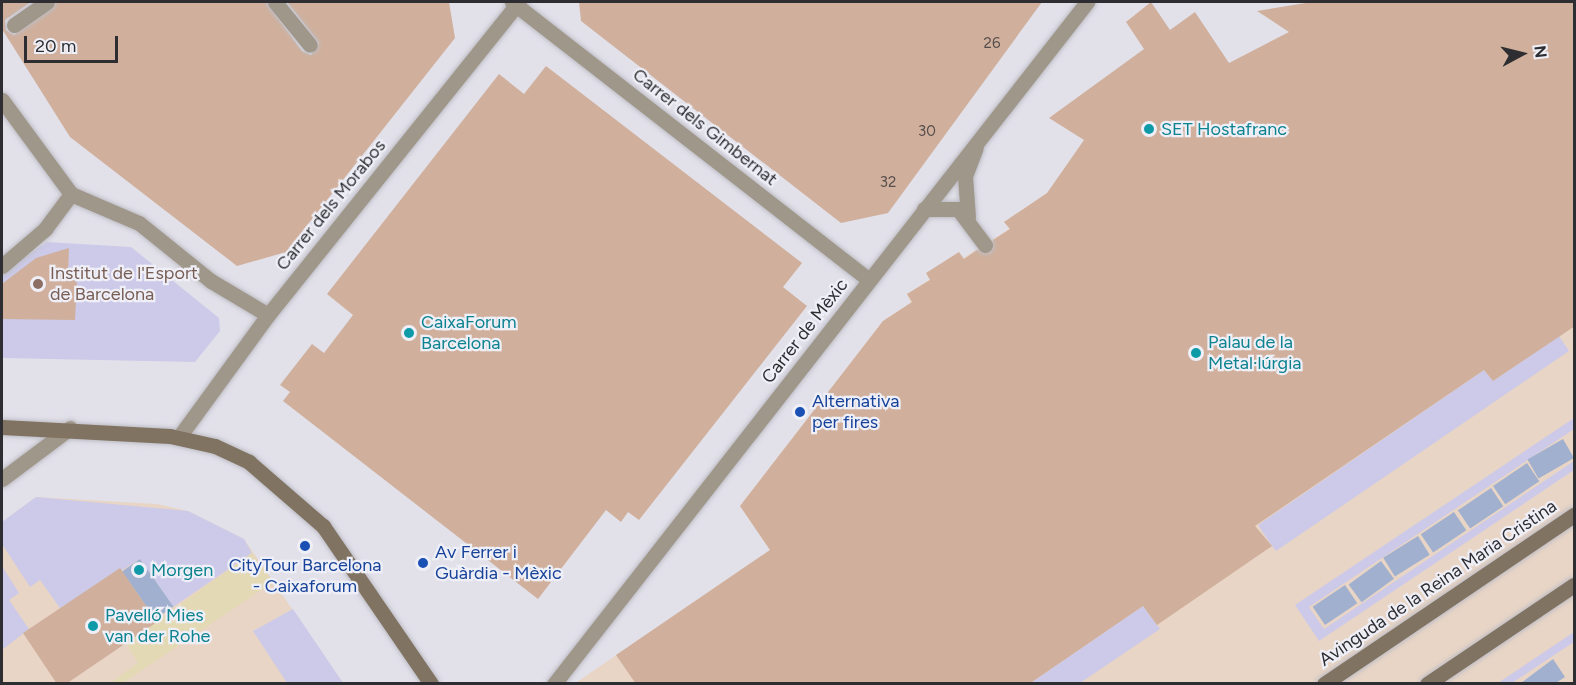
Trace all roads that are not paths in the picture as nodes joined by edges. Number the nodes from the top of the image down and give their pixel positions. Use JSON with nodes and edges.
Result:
{"nodes":[{"id":1,"x":47,"y":2,"type":"edge"},
{"id":2,"x":276,"y":2,"type":"edge"},
{"id":3,"x":1086,"y":2,"type":"edge"},
{"id":4,"x":516,"y":3,"type":"edge"},
{"id":5,"x":14,"y":25,"type":"dead end"},
{"id":6,"x":310,"y":45,"type":"dead end"},
{"id":7,"x":2,"y":100,"type":"edge"},
{"id":8,"x":981,"y":136,"type":"junction"},
{"id":9,"x":71,"y":194,"type":"junction"},
{"id":10,"x":924,"y":209,"type":"junction"},
{"id":11,"x":968,"y":217,"type":"junction"},
{"id":12,"x":985,"y":245,"type":"dead end"},
{"id":13,"x":2,"y":266,"type":"edge"},
{"id":14,"x":869,"y":280,"type":"junction"},
{"id":15,"x":268,"y":315,"type":"junction"},
{"id":16,"x":2,"y":427,"type":"edge"},
{"id":17,"x":70,"y":428,"type":"junction"},
{"id":18,"x":179,"y":437,"type":"junction"},
{"id":19,"x":2,"y":479,"type":"edge"},
{"id":20,"x":1575,"y":515,"type":"edge"},
{"id":21,"x":1575,"y":585,"type":"edge"},
{"id":22,"x":431,"y":684,"type":"edge"},
{"id":23,"x":554,"y":684,"type":"edge"},
{"id":24,"x":1324,"y":684,"type":"edge"},
{"id":25,"x":1427,"y":684,"type":"edge"}],
"edges":[{"from":1,"to":5,"type":"street"},
{"from":2,"to":6,"type":"street"},
{"from":3,"to":8,"type":"street","name":"Carrer de Mèxic"},
{"from":4,"to":14,"type":"street","name":"Carrer dels Gimbernat"},
{"from":4,"to":15,"type":"street","name":"Carrer dels Morabos"},
{"from":7,"to":9,"type":"street"},
{"from":8,"to":10,"type":"street","name":"Carrer de Mèxic"},
{"from":8,"to":11,"type":"street"},
{"from":9,"to":13,"type":"street"},
{"from":9,"to":15,"type":"street"},
{"from":10,"to":11,"type":"street"},
{"from":10,"to":14,"type":"street","name":"Carrer de Mèxic"},
{"from":11,"to":12,"type":"street"},
{"from":14,"to":23,"type":"street","name":"Carrer de Mèxic"},
{"from":15,"to":18,"type":"street","name":"Carrer dels Morabos"},
{"from":16,"to":17,"type":"street"},
{"from":17,"to":18,"type":"street"},
{"from":17,"to":19,"type":"street"},
{"from":18,"to":22,"type":"street"},
{"from":20,"to":24,"type":"street","name":"Avinguda de la Reina Maria Cristina"},
{"from":21,"to":25,"type":"street"}]}
